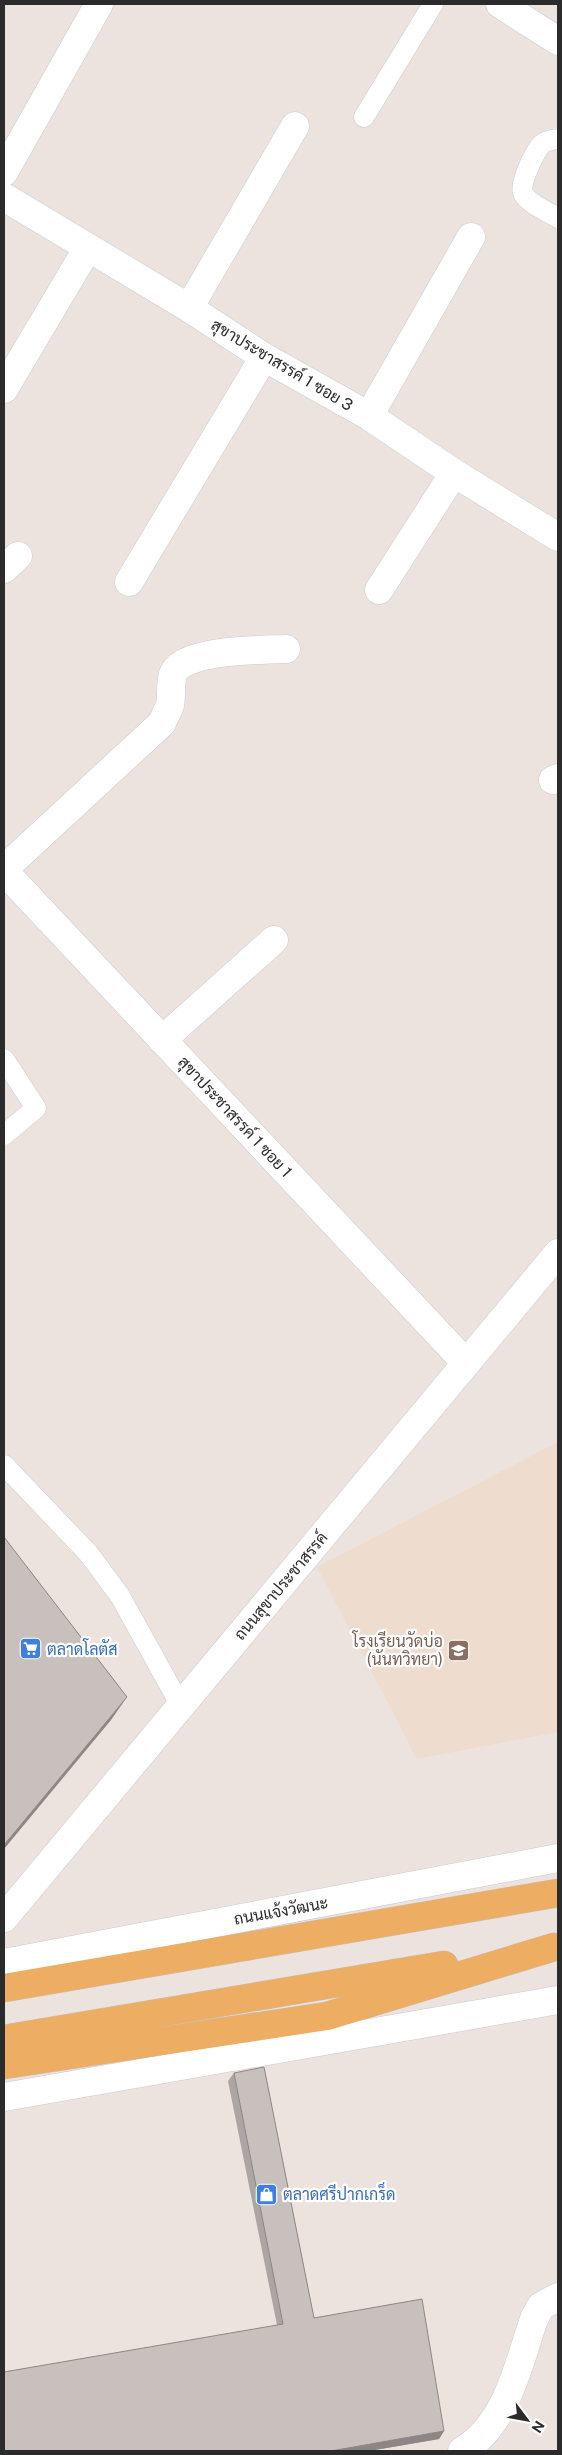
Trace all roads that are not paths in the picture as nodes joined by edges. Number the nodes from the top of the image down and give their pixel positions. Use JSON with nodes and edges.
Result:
{"nodes":[{"id":1,"x":433,"y":4,"type":"edge"},
{"id":2,"x":500,"y":4,"type":"edge"},
{"id":3,"x":92,"y":6,"type":"edge"},
{"id":4,"x":558,"y":42,"type":"edge"},
{"id":5,"x":364,"y":117,"type":"dead end"},
{"id":6,"x":295,"y":126,"type":"dead end"},
{"id":7,"x":558,"y":139,"type":"edge"},
{"id":8,"x":4,"y":172,"type":"edge"},
{"id":9,"x":4,"y":197,"type":"edge"},
{"id":10,"x":558,"y":218,"type":"edge"},
{"id":11,"x":471,"y":237,"type":"dead end"},
{"id":12,"x":88,"y":249,"type":"junction"},
{"id":13,"x":189,"y":308,"type":"junction"},
{"id":14,"x":264,"y":357,"type":"junction"},
{"id":15,"x":4,"y":389,"type":"edge"},
{"id":16,"x":369,"y":416,"type":"junction"},
{"id":17,"x":454,"y":473,"type":"junction"},
{"id":18,"x":558,"y":535,"type":"edge"},
{"id":19,"x":129,"y":582,"type":"dead end"},
{"id":20,"x":379,"y":590,"type":"dead end"},
{"id":21,"x":286,"y":649,"type":"dead end"},
{"id":22,"x":4,"y":870,"type":"edge"},
{"id":23,"x":274,"y":940,"type":"dead end"},
{"id":24,"x":162,"y":1040,"type":"junction"},
{"id":25,"x":4,"y":1059,"type":"edge"},
{"id":26,"x":4,"y":1134,"type":"edge"},
{"id":27,"x":558,"y":1253,"type":"edge"},
{"id":28,"x":466,"y":1364,"type":"junction"},
{"id":29,"x":4,"y":1465,"type":"edge"},
{"id":30,"x":181,"y":1706,"type":"junction"},
{"id":31,"x":558,"y":1858,"type":"edge"},
{"id":32,"x":558,"y":1893,"type":"edge"},
{"id":33,"x":4,"y":1918,"type":"edge"},
{"id":34,"x":556,"y":1946,"type":"edge"},
{"id":35,"x":4,"y":1963,"type":"edge"},
{"id":36,"x":4,"y":1988,"type":"edge"},
{"id":37,"x":558,"y":2000,"type":"edge"},
{"id":38,"x":4,"y":2038,"type":"edge"},
{"id":39,"x":4,"y":2065,"type":"edge"},
{"id":40,"x":4,"y":2097,"type":"edge"},
{"id":41,"x":558,"y":2297,"type":"edge"},
{"id":42,"x":462,"y":2451,"type":"edge"}],
"edges":[{"from":1,"to":5,"type":"lane"},
{"from":2,"to":4,"type":"street"},
{"from":3,"to":8,"type":"street"},
{"from":6,"to":13,"type":"street"},
{"from":7,"to":10,"type":"lane"},
{"from":9,"to":12,"type":"street","name":"สุขาประชาสรรค์ 1 ซอย 3"},
{"from":11,"to":16,"type":"street"},
{"from":12,"to":13,"type":"street","name":"สุขาประชาสรรค์ 1 ซอย 3"},
{"from":12,"to":15,"type":"street"},
{"from":13,"to":14,"type":"street","name":"สุขาประชาสรรค์ 1 ซอย 3"},
{"from":14,"to":16,"type":"street","name":"สุขาประชาสรรค์ 1 ซอย 3"},
{"from":14,"to":19,"type":"street"},
{"from":16,"to":17,"type":"street","name":"สุขาประชาสรรค์ 1 ซอย 3"},
{"from":17,"to":18,"type":"street","name":"สุขาประชาสรรค์ 1 ซอย 3"},
{"from":17,"to":20,"type":"street"},
{"from":21,"to":22,"type":"street"},
{"from":22,"to":24,"type":"street","name":"สุขาประชาสรรค์ 1 ซอย 1"},
{"from":23,"to":24,"type":"street"},
{"from":24,"to":28,"type":"street","name":"สุขาประชาสรรค์ 1 ซอย 1"},
{"from":25,"to":26,"type":"lane"},
{"from":27,"to":28,"type":"street","name":"ถนนสุขาประชาสรรค์"},
{"from":28,"to":30,"type":"street","name":"ถนนสุขาประชาสรรค์"},
{"from":29,"to":30,"type":"lane"},
{"from":30,"to":33,"type":"street","name":"ถนนสุขาประชาสรรค์"},
{"from":31,"to":35,"type":"street","name":"ถนนแจ้งวัฒนะ"},
{"from":32,"to":36,"type":"main road","name":"ถนนแจ้งวัฒนะ"},
{"from":34,"to":38,"type":"main road"},
{"from":34,"to":39,"type":"main road"},
{"from":37,"to":40,"type":"street"},
{"from":41,"to":42,"type":"street"}]}
